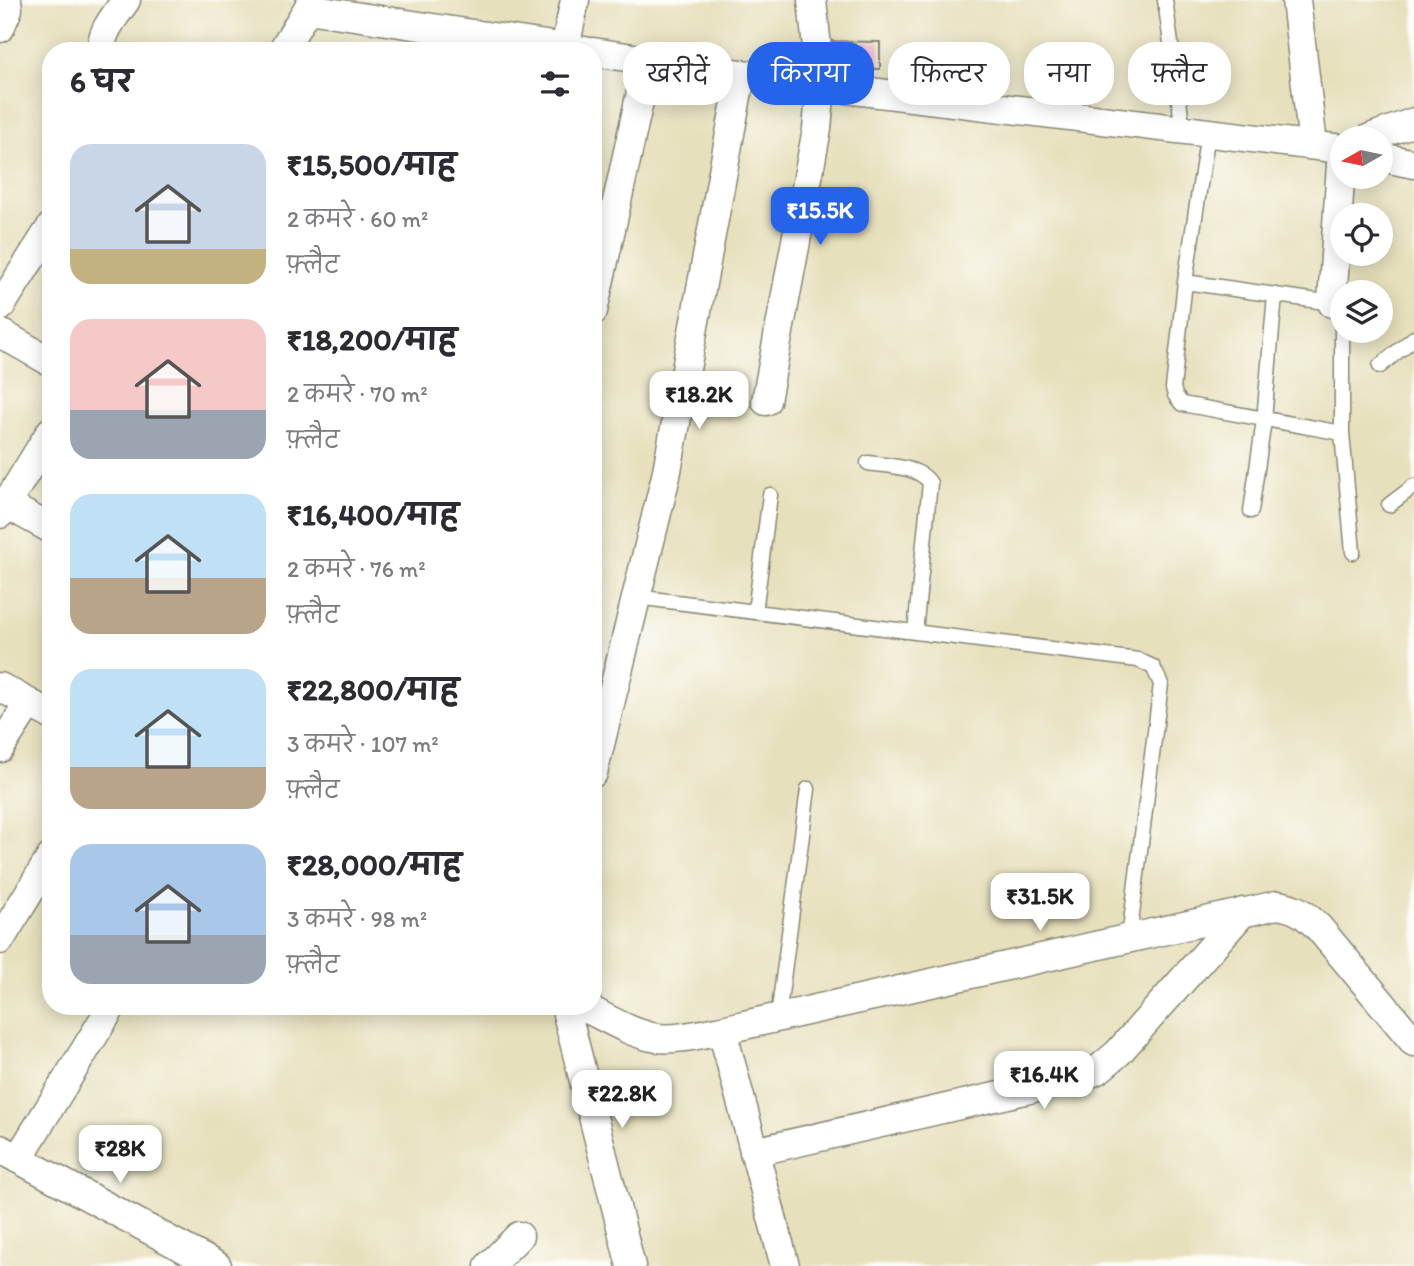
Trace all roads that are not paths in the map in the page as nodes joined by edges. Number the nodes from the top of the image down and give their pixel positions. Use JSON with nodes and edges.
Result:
{"nodes":[{"id":1,"x":8,"y":0,"type":"edge"},
{"id":2,"x":126,"y":0,"type":"edge"},
{"id":3,"x":575,"y":0,"type":"edge"},
{"id":4,"x":812,"y":0,"type":"edge"},
{"id":5,"x":1166,"y":0,"type":"edge"},
{"id":6,"x":1301,"y":1,"type":"edge"},
{"id":7,"x":310,"y":4,"type":"edge"},
{"id":8,"x":0,"y":28,"type":"edge"},
{"id":9,"x":101,"y":42,"type":"edge"},
{"id":10,"x":287,"y":42,"type":"edge"},
{"id":11,"x":510,"y":42,"type":"edge"},
{"id":12,"x":575,"y":42,"type":"edge"},
{"id":13,"x":816,"y":42,"type":"edge"},
{"id":14,"x":602,"y":53,"type":"edge"},
{"id":15,"x":623,"y":56,"type":"edge"},
{"id":16,"x":733,"y":74,"type":"edge"},
{"id":17,"x":741,"y":75,"type":"junction"},
{"id":18,"x":747,"y":76,"type":"edge"},
{"id":19,"x":874,"y":92,"type":"edge"},
{"id":20,"x":638,"y":105,"type":"edge"},
{"id":21,"x":819,"y":105,"type":"edge"},
{"id":22,"x":1414,"y":122,"type":"edge"},
{"id":23,"x":1393,"y":130,"type":"edge"},
{"id":24,"x":1195,"y":131,"type":"junction"},
{"id":25,"x":1313,"y":145,"type":"junction"},
{"id":26,"x":1330,"y":147,"type":"edge"},
{"id":27,"x":1393,"y":160,"type":"edge"},
{"id":28,"x":1414,"y":164,"type":"edge"},
{"id":29,"x":1339,"y":189,"type":"edge"},
{"id":30,"x":42,"y":241,"type":"edge"},
{"id":31,"x":602,"y":270,"type":"edge"},
{"id":32,"x":1333,"y":280,"type":"edge"},
{"id":33,"x":1185,"y":282,"type":"junction"},
{"id":34,"x":1275,"y":295,"type":"junction"},
{"id":35,"x":1330,"y":303,"type":"edge"},
{"id":36,"x":0,"y":307,"type":"edge"},
{"id":37,"x":0,"y":333,"type":"edge"},
{"id":38,"x":1414,"y":338,"type":"edge"},
{"id":39,"x":1342,"y":343,"type":"edge"},
{"id":40,"x":42,"y":357,"type":"edge"},
{"id":41,"x":1380,"y":366,"type":"dead end"},
{"id":42,"x":766,"y":401,"type":"dead end"},
{"id":43,"x":1264,"y":420,"type":"junction"},
{"id":44,"x":1342,"y":433,"type":"junction"},
{"id":45,"x":42,"y":446,"type":"edge"},
{"id":46,"x":868,"y":463,"type":"dead end"},
{"id":47,"x":1414,"y":486,"type":"edge"},
{"id":48,"x":770,"y":495,"type":"dead end"},
{"id":49,"x":1389,"y":505,"type":"dead end"},
{"id":50,"x":3,"y":509,"type":"edge"},
{"id":51,"x":1251,"y":511,"type":"dead end"},
{"id":52,"x":42,"y":525,"type":"edge"},
{"id":53,"x":1353,"y":552,"type":"dead end"},
{"id":54,"x":636,"y":597,"type":"junction"},
{"id":55,"x":755,"y":612,"type":"junction"},
{"id":56,"x":915,"y":632,"type":"junction"},
{"id":57,"x":0,"y":687,"type":"edge"},
{"id":58,"x":40,"y":709,"type":"edge"},
{"id":59,"x":602,"y":736,"type":"edge"},
{"id":60,"x":0,"y":748,"type":"edge"},
{"id":61,"x":808,"y":789,"type":"dead end"},
{"id":62,"x":42,"y":872,"type":"edge"},
{"id":63,"x":1243,"y":912,"type":"junction"},
{"id":64,"x":1129,"y":938,"type":"junction"},
{"id":65,"x":0,"y":940,"type":"edge"},
{"id":66,"x":106,"y":1015,"type":"edge"},
{"id":67,"x":567,"y":1015,"type":"edge"},
{"id":68,"x":602,"y":1015,"type":"edge"},
{"id":69,"x":778,"y":1017,"type":"junction"},
{"id":70,"x":722,"y":1030,"type":"junction"},
{"id":71,"x":1414,"y":1042,"type":"edge"},
{"id":72,"x":754,"y":1152,"type":"junction"},
{"id":73,"x":9,"y":1154,"type":"edge"},
{"id":74,"x":519,"y":1236,"type":"dead end"},
{"id":75,"x":216,"y":1266,"type":"edge"},
{"id":76,"x":489,"y":1266,"type":"edge"},
{"id":77,"x":631,"y":1266,"type":"edge"},
{"id":78,"x":785,"y":1266,"type":"edge"}],
"edges":[{"from":1,"to":8,"type":"street"},
{"from":2,"to":9,"type":"street"},
{"from":3,"to":12,"type":"street"},
{"from":4,"to":13,"type":"street"},
{"from":5,"to":24,"type":"lane"},
{"from":6,"to":25,"type":"street"},
{"from":7,"to":10,"type":"street"},
{"from":7,"to":11,"type":"street"},
{"from":14,"to":15,"type":"street"},
{"from":16,"to":17,"type":"street"},
{"from":17,"to":18,"type":"street"},
{"from":17,"to":54,"type":"street"},
{"from":19,"to":24,"type":"street"},
{"from":20,"to":31,"type":"street"},
{"from":21,"to":42,"type":"street"},
{"from":22,"to":23,"type":"street"},
{"from":24,"to":25,"type":"street"},
{"from":24,"to":33,"type":"lane"},
{"from":25,"to":26,"type":"street"},
{"from":27,"to":28,"type":"street"},
{"from":29,"to":32,"type":"street"},
{"from":30,"to":36,"type":"street"},
{"from":33,"to":34,"type":"lane"},
{"from":33,"to":43,"type":"lane"},
{"from":34,"to":35,"type":"lane"},
{"from":34,"to":43,"type":"lane"},
{"from":37,"to":40,"type":"street"},
{"from":38,"to":41,"type":"lane"},
{"from":39,"to":44,"type":"lane"},
{"from":43,"to":44,"type":"lane"},
{"from":43,"to":51,"type":"lane"},
{"from":44,"to":53,"type":"lane"},
{"from":45,"to":50,"type":"street"},
{"from":46,"to":56,"type":"lane"},
{"from":47,"to":49,"type":"lane"},
{"from":48,"to":55,"type":"lane"},
{"from":50,"to":52,"type":"street"},
{"from":54,"to":55,"type":"lane"},
{"from":54,"to":59,"type":"street"},
{"from":55,"to":56,"type":"lane"},
{"from":56,"to":64,"type":"lane"},
{"from":57,"to":58,"type":"street"},
{"from":58,"to":60,"type":"street"},
{"from":61,"to":69,"type":"lane"},
{"from":62,"to":65,"type":"street"},
{"from":63,"to":64,"type":"street"},
{"from":63,"to":71,"type":"street"},
{"from":63,"to":72,"type":"street"},
{"from":64,"to":69,"type":"street"},
{"from":66,"to":73,"type":"street"},
{"from":67,"to":77,"type":"street"},
{"from":68,"to":70,"type":"street"},
{"from":69,"to":70,"type":"street"},
{"from":70,"to":72,"type":"street"},
{"from":72,"to":78,"type":"street"},
{"from":73,"to":75,"type":"street"},
{"from":74,"to":76,"type":"street"}]}
